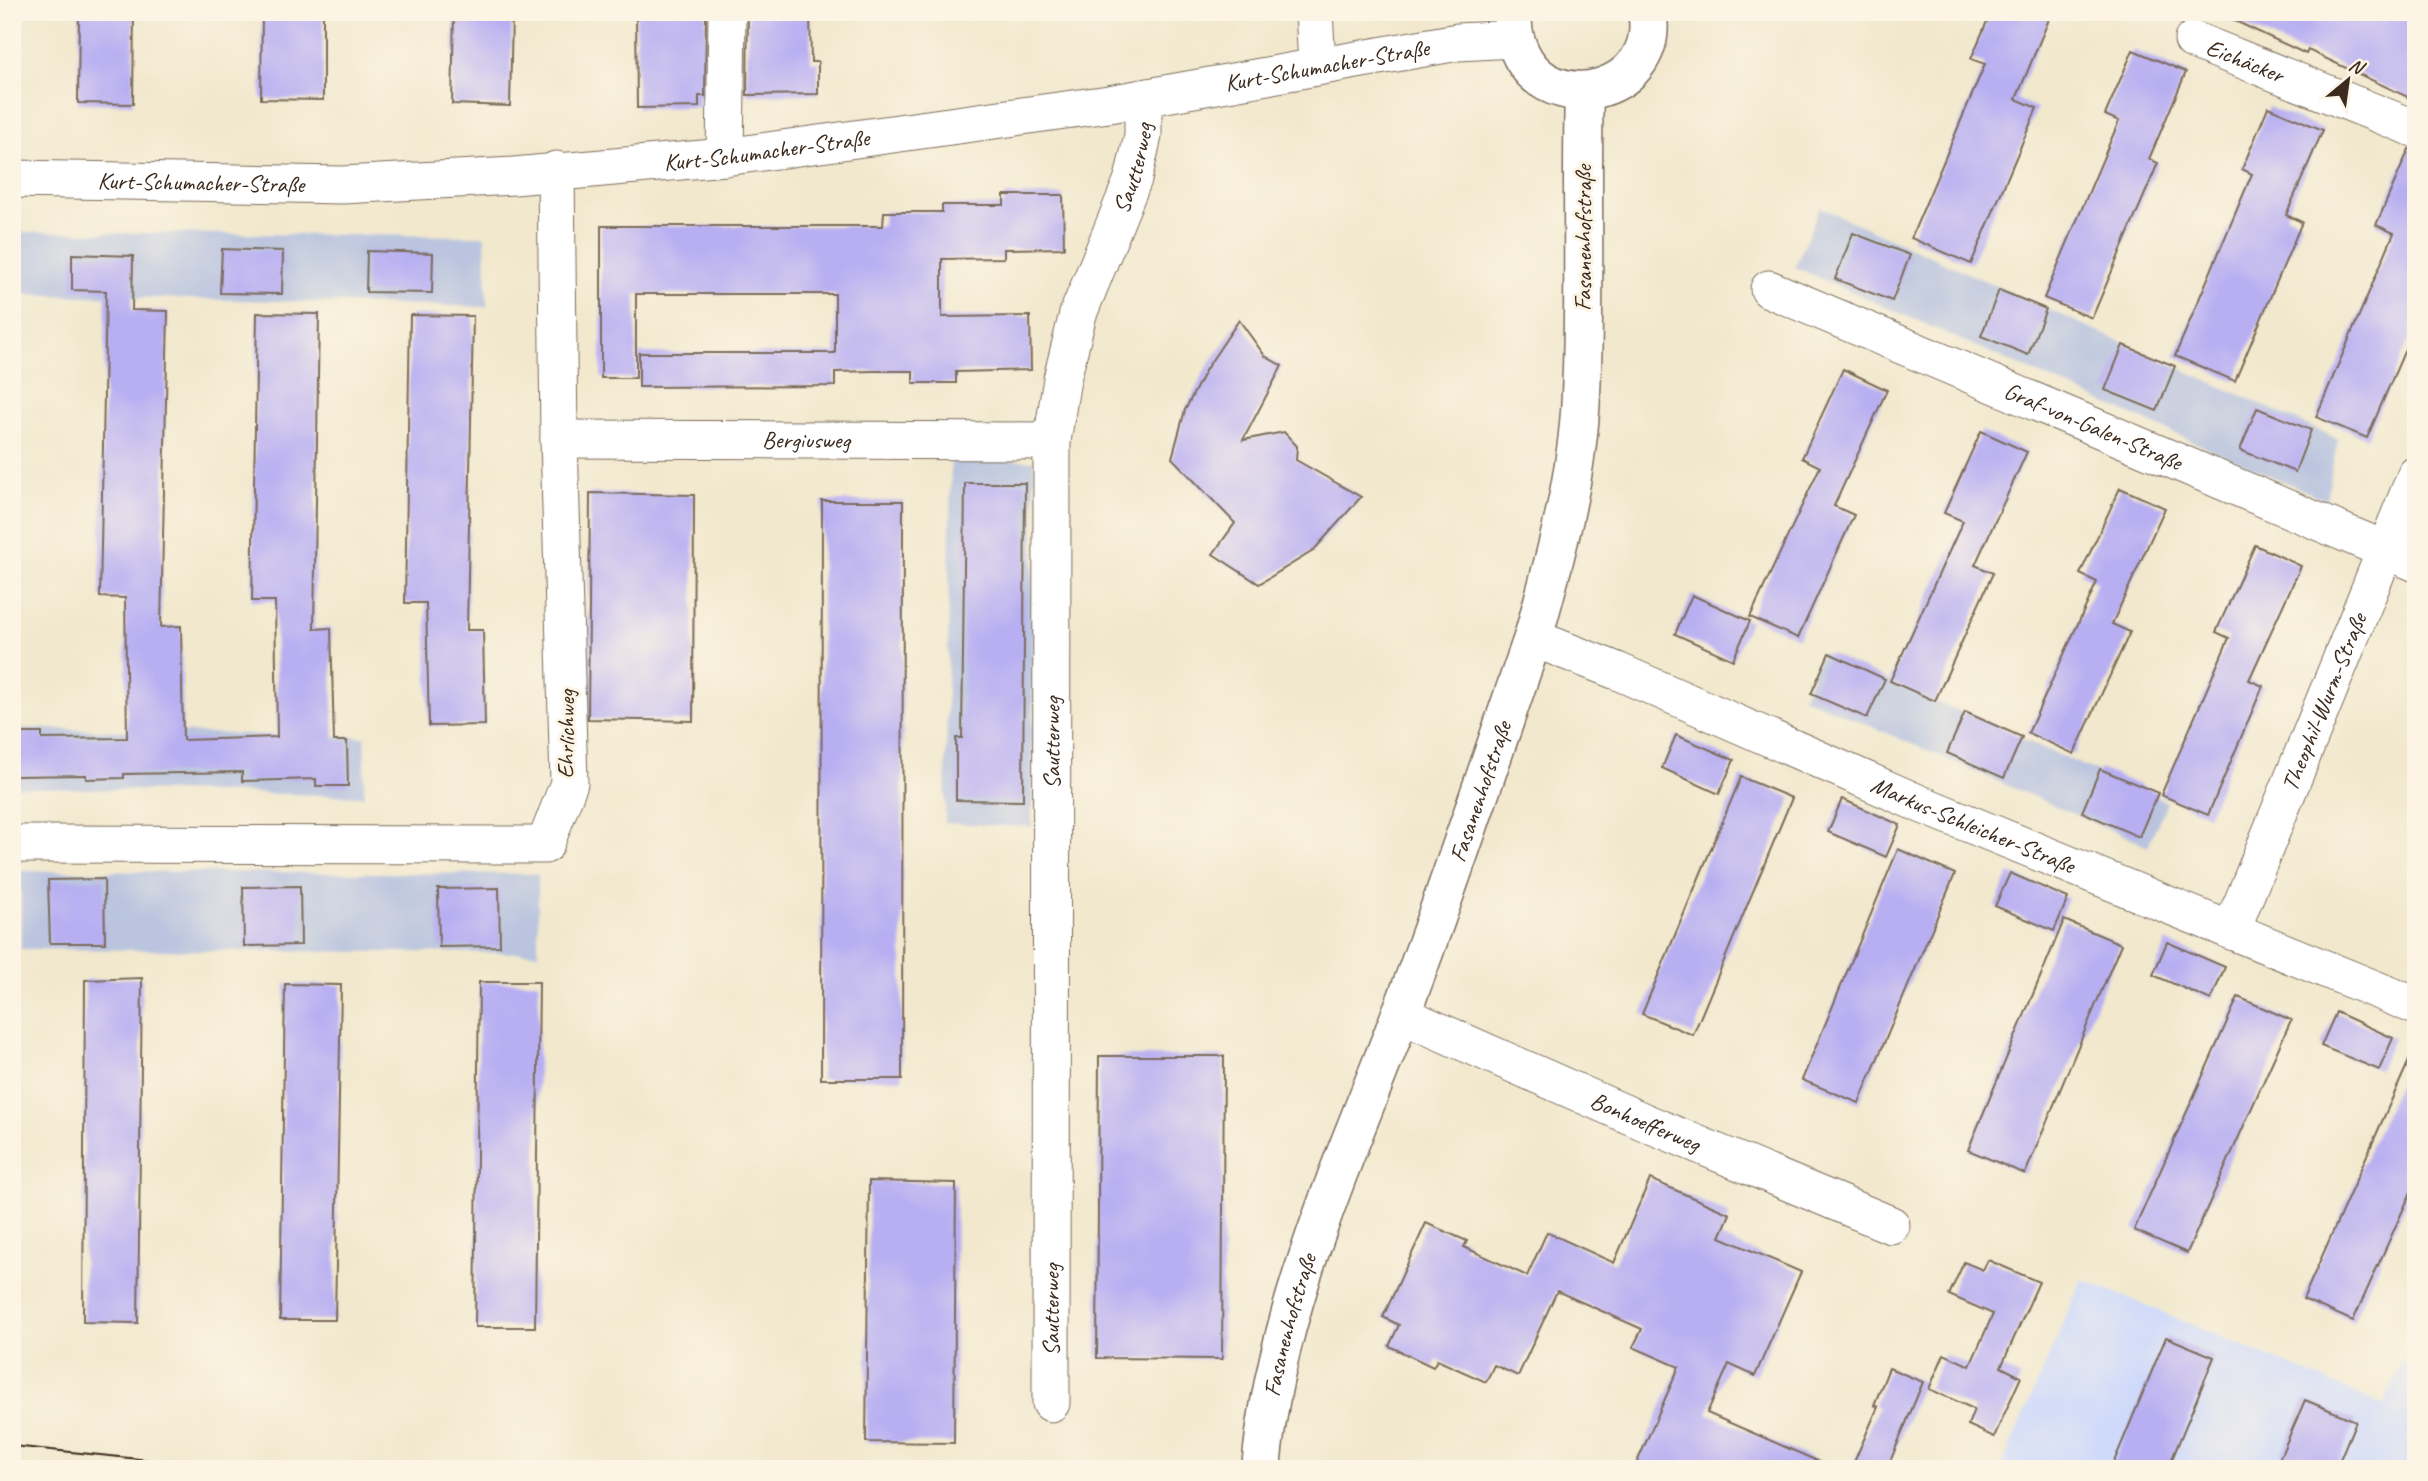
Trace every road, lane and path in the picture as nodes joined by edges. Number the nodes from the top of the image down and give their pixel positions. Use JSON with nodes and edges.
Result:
{"nodes":[{"id":1,"x":727,"y":12,"type":"edge"},
{"id":2,"x":1314,"y":12,"type":"edge"},
{"id":3,"x":1647,"y":12,"type":"edge"},
{"id":4,"x":1514,"y":25,"type":"edge"},
{"id":5,"x":2193,"y":40,"type":"dead end"},
{"id":6,"x":1317,"y":64,"type":"junction"},
{"id":7,"x":1584,"y":92,"type":"junction"},
{"id":8,"x":1143,"y":98,"type":"junction"},
{"id":9,"x":2416,"y":129,"type":"edge"},
{"id":10,"x":725,"y":157,"type":"junction"},
{"id":11,"x":556,"y":170,"type":"junction"},
{"id":12,"x":12,"y":179,"type":"edge"},
{"id":13,"x":1769,"y":289,"type":"dead end"},
{"id":14,"x":559,"y":439,"type":"junction"},
{"id":15,"x":1052,"y":441,"type":"junction"},
{"id":16,"x":2416,"y":475,"type":"edge"},
{"id":17,"x":2399,"y":556,"type":"edge"},
{"id":18,"x":1533,"y":638,"type":"junction"},
{"id":19,"x":12,"y":844,"type":"edge"},
{"id":20,"x":2231,"y":931,"type":"junction"},
{"id":21,"x":2416,"y":1006,"type":"edge"},
{"id":22,"x":1400,"y":1014,"type":"junction"},
{"id":23,"x":1891,"y":1225,"type":"dead end"},
{"id":24,"x":1051,"y":1403,"type":"dead end"},
{"id":25,"x":1262,"y":1463,"type":"edge"}],
"edges":[{"from":1,"to":10,"type":"street"},
{"from":2,"to":6,"type":"street"},
{"from":3,"to":7,"type":"street"},
{"from":4,"to":6,"type":"street","name":"Kurt-Schumacher-Straße"},
{"from":4,"to":7,"type":"street"},
{"from":5,"to":9,"type":"street","name":"Eichäcker"},
{"from":6,"to":8,"type":"street","name":"Kurt-Schumacher-Straße"},
{"from":7,"to":18,"type":"street","name":"Fasanenhofstraße"},
{"from":8,"to":10,"type":"street","name":"Kurt-Schumacher-Straße"},
{"from":8,"to":15,"type":"street","name":"Sautterweg"},
{"from":10,"to":11,"type":"street","name":"Kurt-Schumacher-Straße"},
{"from":11,"to":12,"type":"street","name":"Kurt-Schumacher-Straße"},
{"from":11,"to":14,"type":"street","name":"Ehrlichweg"},
{"from":13,"to":17,"type":"street","name":"Graf-von-Galen-Straße"},
{"from":14,"to":15,"type":"street","name":"Bergiusweg"},
{"from":14,"to":19,"type":"street","name":"Ehrlichweg"},
{"from":15,"to":24,"type":"street","name":"Sautterweg"},
{"from":16,"to":17,"type":"street","name":"Theophil-Wurm-Straße"},
{"from":17,"to":20,"type":"street","name":"Theophil-Wurm-Straße"},
{"from":18,"to":20,"type":"street","name":"Markus-Schleicher-Straße"},
{"from":18,"to":22,"type":"street","name":"Fasanenhofstraße"},
{"from":20,"to":21,"type":"street","name":"Markus-Schleicher-Straße"},
{"from":22,"to":23,"type":"street","name":"Bonhoefferweg"},
{"from":22,"to":25,"type":"street","name":"Fasanenhofstraße"}]}
